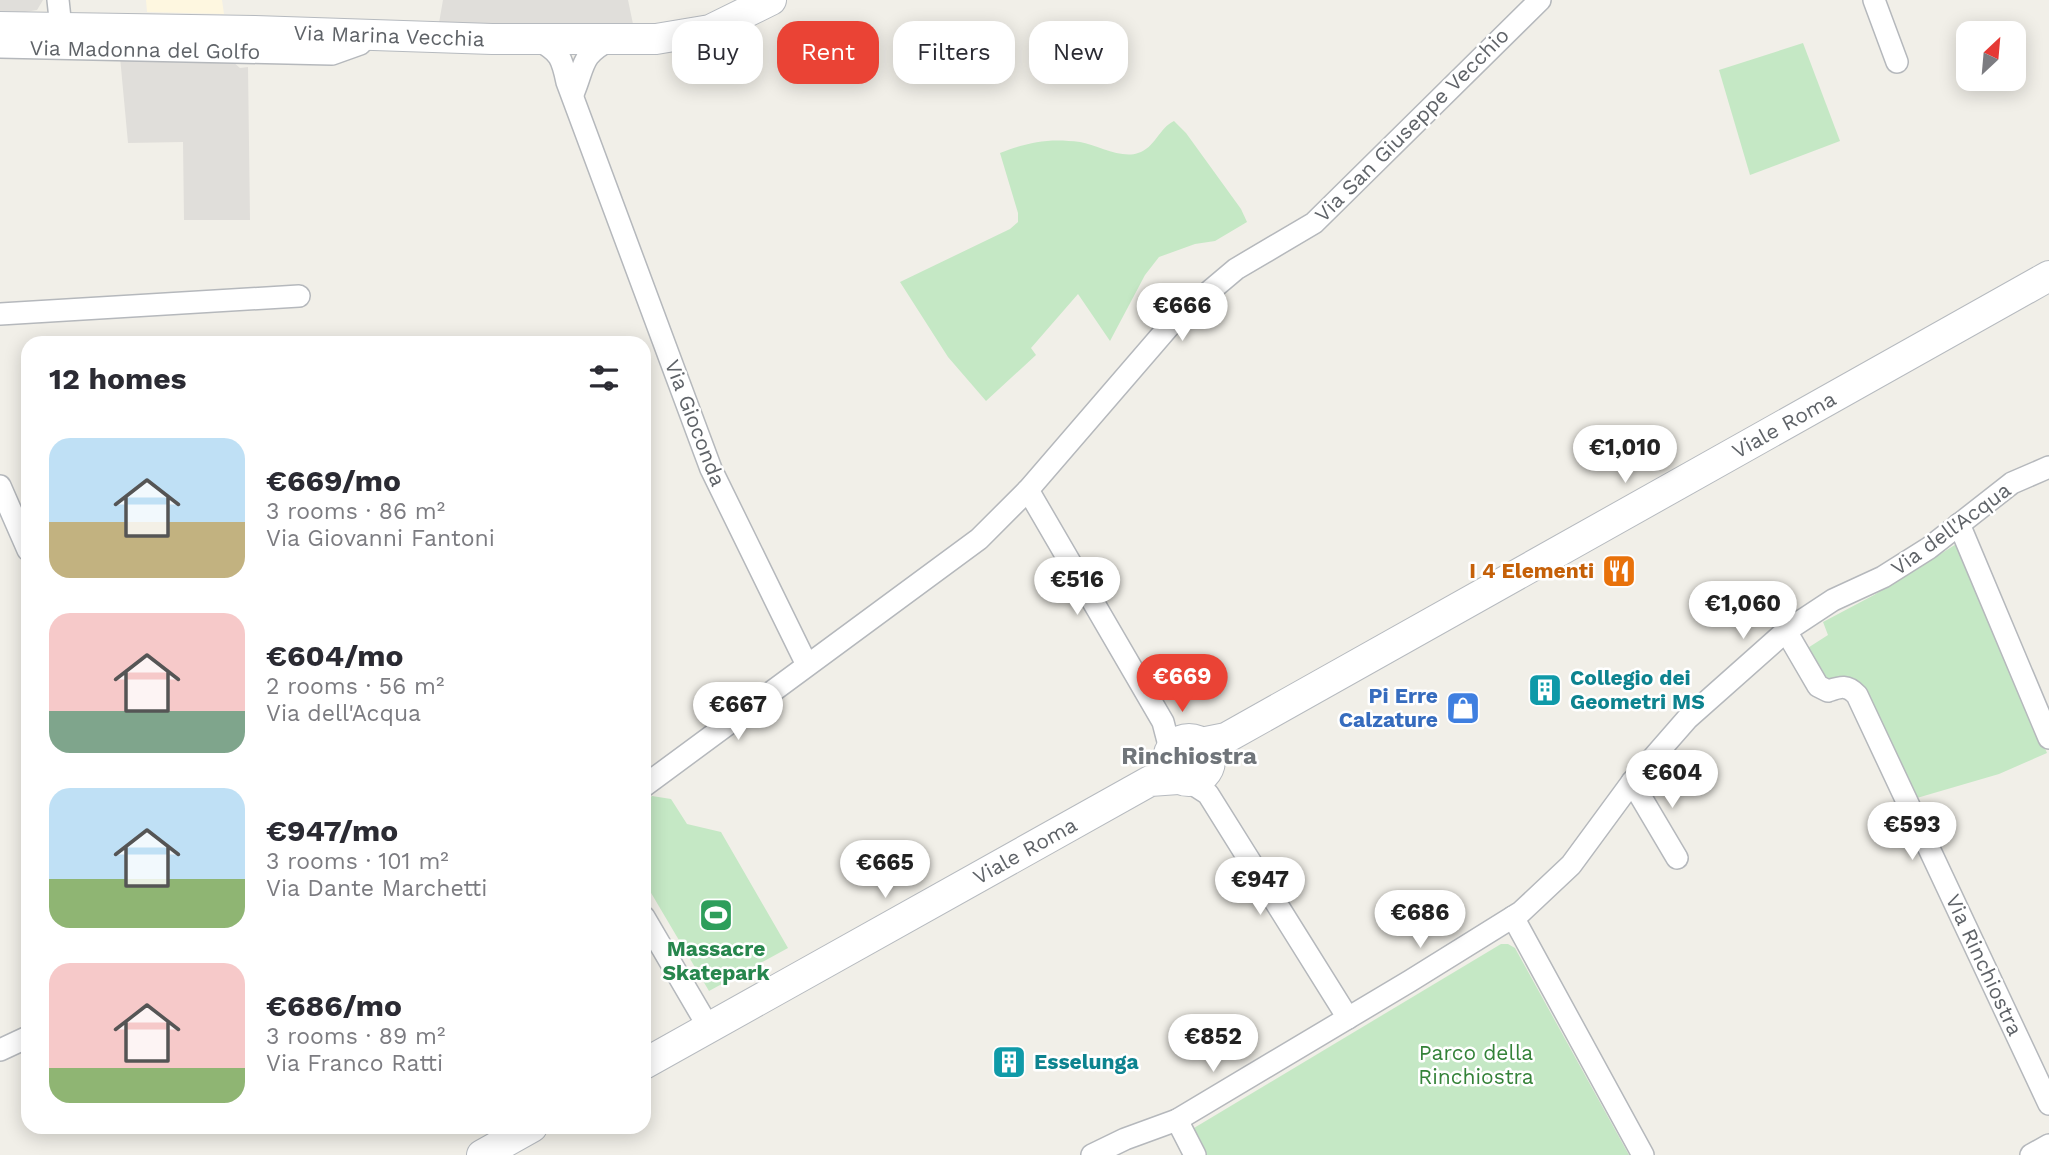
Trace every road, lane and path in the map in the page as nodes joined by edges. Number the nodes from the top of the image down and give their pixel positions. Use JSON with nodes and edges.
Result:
{"nodes":[{"id":1,"x":771,"y":0,"type":"edge"},
{"id":2,"x":1540,"y":0,"type":"edge"},
{"id":3,"x":1874,"y":0,"type":"edge"},
{"id":4,"x":60,"y":14,"type":"edge"},
{"id":5,"x":0,"y":27,"type":"edge"},
{"id":6,"x":369,"y":35,"type":"junction"},
{"id":7,"x":538,"y":40,"type":"junction"},
{"id":8,"x":610,"y":40,"type":"junction"},
{"id":9,"x":0,"y":47,"type":"edge"},
{"id":10,"x":1897,"y":62,"type":"dead end"},
{"id":11,"x":573,"y":94,"type":"junction"},
{"id":12,"x":2049,"y":276,"type":"edge"},
{"id":13,"x":299,"y":296,"type":"dead end"},
{"id":14,"x":0,"y":314,"type":"edge"},
{"id":15,"x":2049,"y":467,"type":"edge"},
{"id":16,"x":0,"y":486,"type":"edge"},
{"id":17,"x":1028,"y":490,"type":"junction"},
{"id":18,"x":1959,"y":524,"type":"junction"},
{"id":19,"x":21,"y":534,"type":"edge"},
{"id":20,"x":1786,"y":631,"type":"junction"},
{"id":21,"x":807,"y":665,"type":"junction"},
{"id":22,"x":2049,"y":738,"type":"edge"},
{"id":23,"x":1188,"y":759,"type":"junction"},
{"id":24,"x":651,"y":781,"type":"edge"},
{"id":25,"x":1632,"y":782,"type":"junction"},
{"id":26,"x":1677,"y":858,"type":"dead end"},
{"id":27,"x":1513,"y":917,"type":"junction"},
{"id":28,"x":651,"y":930,"type":"edge"},
{"id":29,"x":1348,"y":1018,"type":"junction"},
{"id":30,"x":709,"y":1028,"type":"junction"},
{"id":31,"x":21,"y":1040,"type":"edge"},
{"id":32,"x":0,"y":1050,"type":"edge"},
{"id":33,"x":651,"y":1060,"type":"edge"},
{"id":34,"x":2049,"y":1104,"type":"edge"},
{"id":35,"x":1177,"y":1120,"type":"junction"},
{"id":36,"x":519,"y":1134,"type":"edge"},
{"id":37,"x":2049,"y":1145,"type":"edge"},
{"id":38,"x":481,"y":1155,"type":"edge"},
{"id":39,"x":1092,"y":1155,"type":"edge"},
{"id":40,"x":1195,"y":1155,"type":"edge"},
{"id":41,"x":1643,"y":1155,"type":"edge"},
{"id":42,"x":2031,"y":1155,"type":"edge"}],
"edges":[{"from":1,"to":8,"type":"main road","name":"Via Marina Vecchia"},
{"from":2,"to":17,"type":"street","name":"Via San Giuseppe Vecchio"},
{"from":3,"to":10,"type":"street"},
{"from":4,"to":5,"type":"main road","name":"Via Marina Vecchia"},
{"from":4,"to":6,"type":"main road","name":"Via Marina Vecchia"},
{"from":6,"to":7,"type":"main road","name":"Via Marina Vecchia"},
{"from":6,"to":9,"type":"street","name":"Via Madonna del Golfo"},
{"from":7,"to":8,"type":"main road","name":"Via Marina Vecchia"},
{"from":7,"to":11,"type":"street","name":"Via Gioconda"},
{"from":8,"to":11,"type":"street"},
{"from":11,"to":21,"type":"street","name":"Via Gioconda"},
{"from":12,"to":23,"type":"main road","name":"Viale Roma"},
{"from":13,"to":14,"type":"street"},
{"from":15,"to":18,"type":"street","name":"Via dell'Acqua"},
{"from":16,"to":19,"type":"street"},
{"from":17,"to":21,"type":"street","name":"Via San Giuseppe Vecchio"},
{"from":17,"to":23,"type":"street"},
{"from":18,"to":20,"type":"street","name":"Via dell'Acqua"},
{"from":18,"to":22,"type":"street"},
{"from":20,"to":25,"type":"street","name":"Via dell'Acqua"},
{"from":20,"to":34,"type":"street","name":"Via Rinchiostra"},
{"from":21,"to":24,"type":"street","name":"Via San Giuseppe Vecchio"},
{"from":23,"to":29,"type":"street"},
{"from":23,"to":30,"type":"main road","name":"Viale Roma"},
{"from":25,"to":26,"type":"street"},
{"from":25,"to":27,"type":"street","name":"Via dell'Acqua"},
{"from":27,"to":29,"type":"street","name":"Via dell'Acqua"},
{"from":27,"to":41,"type":"street"},
{"from":28,"to":30,"type":"street"},
{"from":29,"to":35,"type":"street","name":"Via dell'Acqua"},
{"from":30,"to":33,"type":"main road","name":"Viale Roma"},
{"from":31,"to":32,"type":"street"},
{"from":35,"to":39,"type":"street","name":"Via dell'Acqua"},
{"from":35,"to":40,"type":"street"},
{"from":36,"to":38,"type":"main road"},
{"from":37,"to":42,"type":"street"}]}
